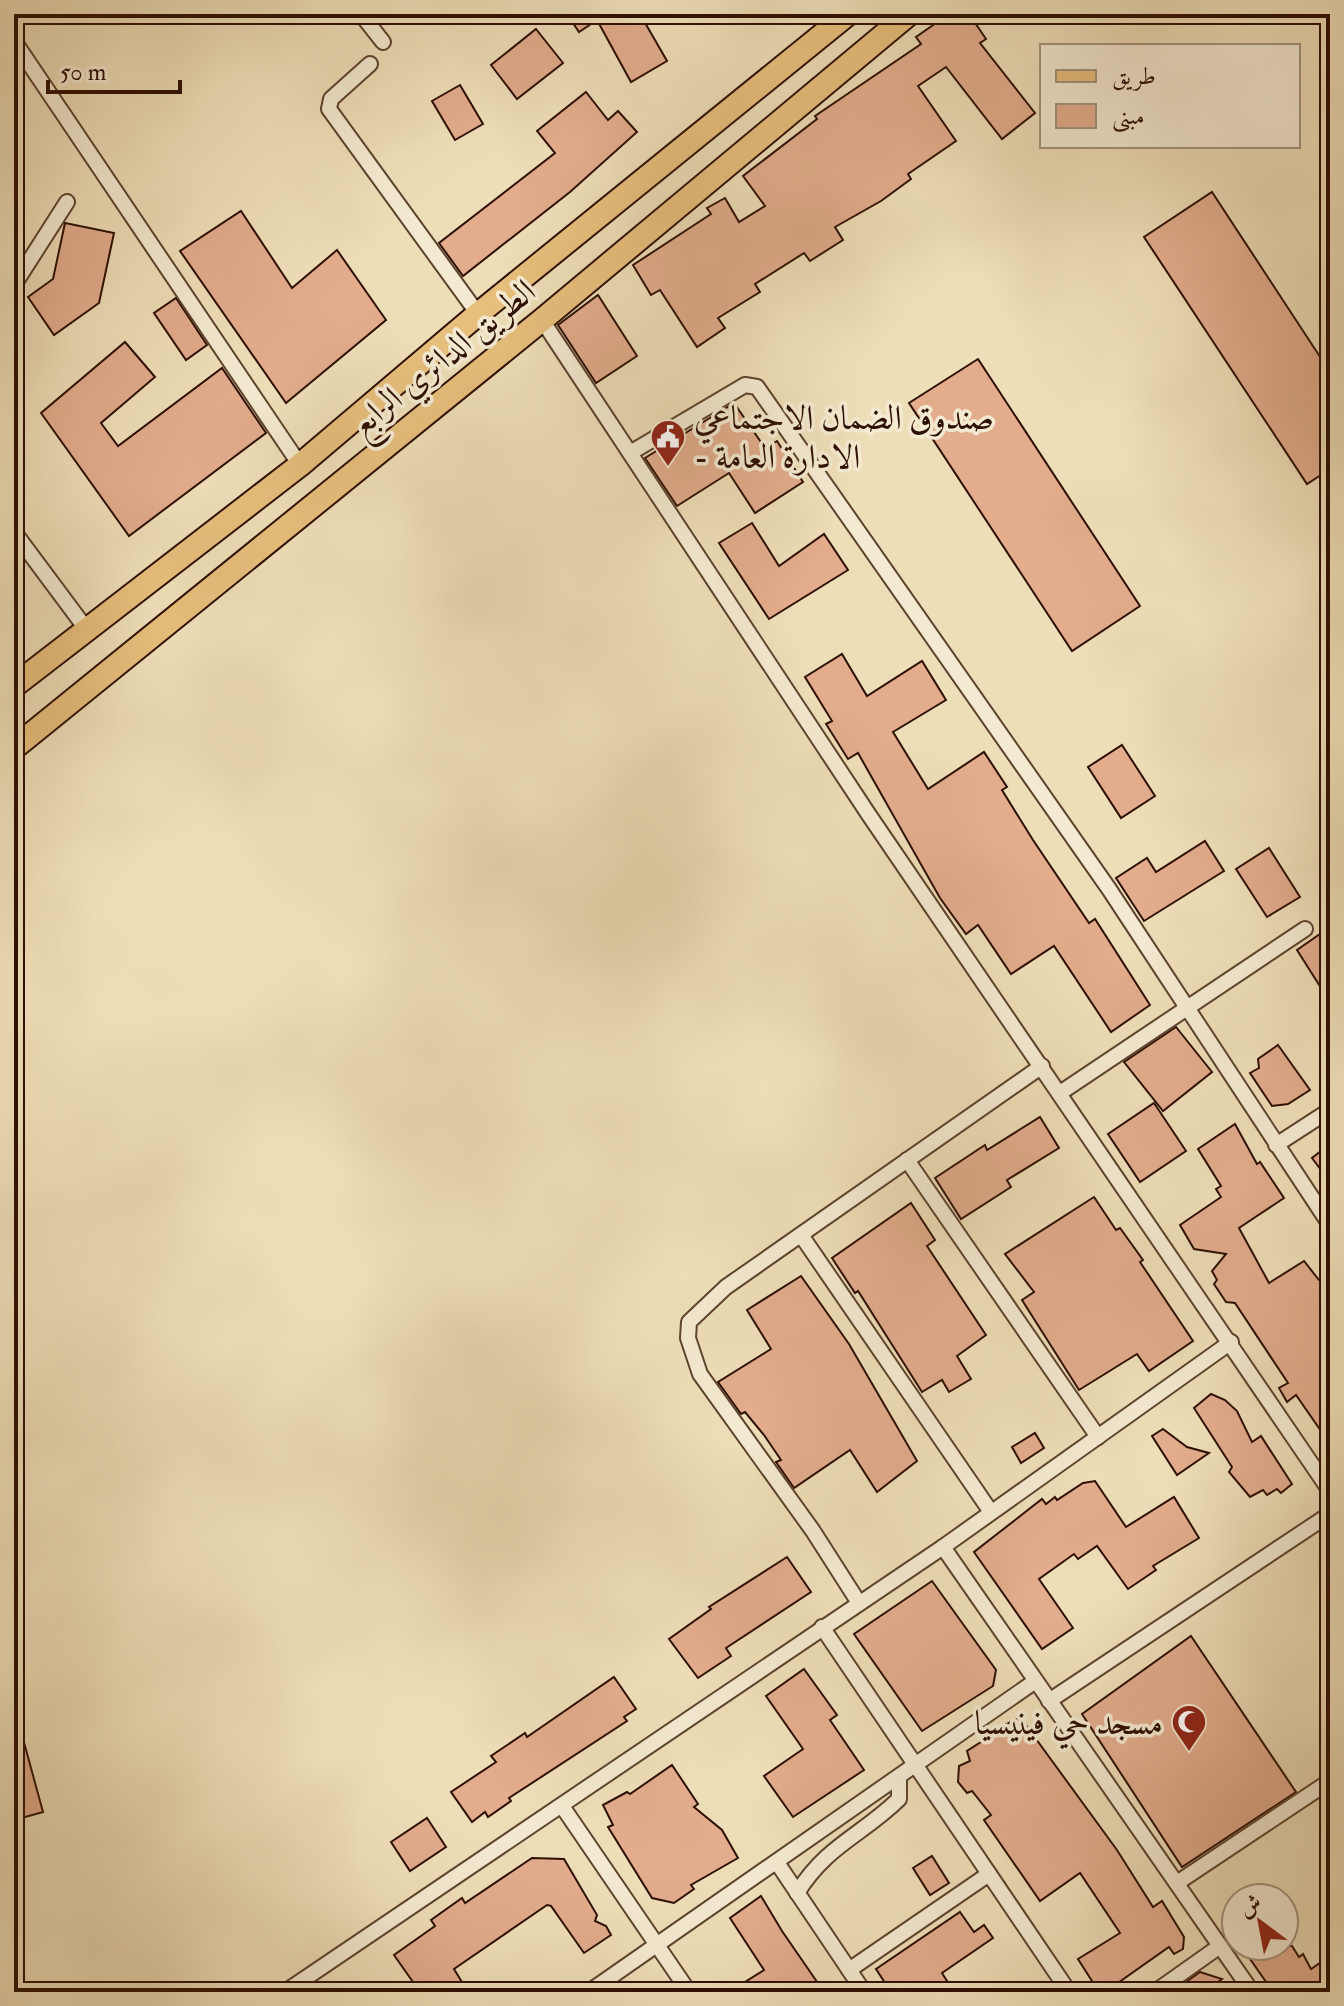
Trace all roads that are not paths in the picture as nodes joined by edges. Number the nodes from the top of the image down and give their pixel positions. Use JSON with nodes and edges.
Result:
{"nodes":[{"id":1,"x":361,"y":14,"type":"edge"},
{"id":2,"x":848,"y":14,"type":"edge"},
{"id":3,"x":909,"y":14,"type":"edge"},
{"id":4,"x":14,"y":41,"type":"edge"},
{"id":5,"x":383,"y":42,"type":"dead end"},
{"id":6,"x":370,"y":64,"type":"dead end"},
{"id":7,"x":67,"y":202,"type":"dead end"},
{"id":8,"x":14,"y":285,"type":"edge"},
{"id":9,"x":478,"y":314,"type":"junction"},
{"id":10,"x":542,"y":320,"type":"junction"},
{"id":11,"x":630,"y":453,"type":"junction"},
{"id":12,"x":300,"y":465,"type":"junction"},
{"id":13,"x":14,"y":532,"type":"edge"},
{"id":14,"x":87,"y":630,"type":"junction"},
{"id":15,"x":14,"y":686,"type":"edge"},
{"id":16,"x":14,"y":748,"type":"edge"},
{"id":17,"x":1305,"y":929,"type":"dead end"},
{"id":18,"x":1187,"y":1006,"type":"junction"},
{"id":19,"x":1042,"y":1066,"type":"junction"},
{"id":20,"x":1060,"y":1093,"type":"junction"},
{"id":21,"x":1330,"y":1110,"type":"edge"},
{"id":22,"x":1276,"y":1145,"type":"junction"},
{"id":23,"x":907,"y":1160,"type":"junction"},
{"id":24,"x":1330,"y":1225,"type":"edge"},
{"id":25,"x":801,"y":1235,"type":"junction"},
{"id":26,"x":1231,"y":1342,"type":"junction"},
{"id":27,"x":1098,"y":1437,"type":"junction"},
{"id":28,"x":1330,"y":1491,"type":"edge"},
{"id":29,"x":991,"y":1512,"type":"junction"},
{"id":30,"x":1330,"y":1514,"type":"edge"},
{"id":31,"x":943,"y":1547,"type":"junction"},
{"id":32,"x":859,"y":1603,"type":"junction"},
{"id":33,"x":822,"y":1627,"type":"junction"},
{"id":34,"x":1034,"y":1682,"type":"junction"},
{"id":35,"x":1049,"y":1701,"type":"junction"},
{"id":36,"x":916,"y":1766,"type":"junction"},
{"id":37,"x":899,"y":1778,"type":"junction"},
{"id":38,"x":1330,"y":1781,"type":"edge"},
{"id":39,"x":562,"y":1806,"type":"junction"},
{"id":40,"x":778,"y":1864,"type":"junction"},
{"id":41,"x":989,"y":1874,"type":"junction"},
{"id":42,"x":1177,"y":1883,"type":"junction"},
{"id":43,"x":797,"y":1893,"type":"junction"},
{"id":44,"x":656,"y":1944,"type":"junction"},
{"id":45,"x":1220,"y":1946,"type":"joint"},
{"id":46,"x":1231,"y":1962,"type":"edge"},
{"id":47,"x":849,"y":1970,"type":"junction"},
{"id":48,"x":285,"y":1992,"type":"edge"},
{"id":49,"x":589,"y":1992,"type":"edge"},
{"id":50,"x":689,"y":1992,"type":"edge"},
{"id":51,"x":864,"y":1992,"type":"edge"},
{"id":52,"x":1069,"y":1992,"type":"edge"},
{"id":53,"x":1155,"y":1992,"type":"edge"},
{"id":54,"x":1252,"y":1992,"type":"edge"}],
"edges":[{"from":1,"to":5,"type":"street"},
{"from":2,"to":9,"type":"main road","name":"الطريق الدائري الرابع"},
{"from":3,"to":10,"type":"main road","name":"الطريق الدائري الرابع"},
{"from":4,"to":12,"type":"street"},
{"from":6,"to":9,"type":"street"},
{"from":7,"to":8,"type":"street"},
{"from":9,"to":12,"type":"main road","name":"الطريق الدائري الرابع"},
{"from":10,"to":11,"type":"street"},
{"from":10,"to":16,"type":"main road","name":"الطريق الدائري الرابع"},
{"from":11,"to":18,"type":"street"},
{"from":11,"to":19,"type":"street"},
{"from":12,"to":14,"type":"main road","name":"الطريق الدائري الرابع"},
{"from":13,"to":14,"type":"street"},
{"from":14,"to":15,"type":"main road","name":"الطريق الدائري الرابع"},
{"from":17,"to":18,"type":"street"},
{"from":18,"to":20,"type":"street"},
{"from":18,"to":22,"type":"street"},
{"from":19,"to":20,"type":"street"},
{"from":19,"to":23,"type":"street"},
{"from":20,"to":26,"type":"street"},
{"from":21,"to":22,"type":"street"},
{"from":22,"to":24,"type":"street"},
{"from":23,"to":25,"type":"street"},
{"from":23,"to":27,"type":"street"},
{"from":25,"to":29,"type":"street"},
{"from":25,"to":32,"type":"street"},
{"from":26,"to":27,"type":"street"},
{"from":26,"to":28,"type":"street"},
{"from":27,"to":29,"type":"street"},
{"from":29,"to":31,"type":"street"},
{"from":30,"to":35,"type":"street"},
{"from":31,"to":32,"type":"street"},
{"from":31,"to":34,"type":"street"},
{"from":32,"to":33,"type":"street"},
{"from":33,"to":36,"type":"street"},
{"from":33,"to":39,"type":"street"},
{"from":34,"to":35,"type":"street"},
{"from":34,"to":36,"type":"street"},
{"from":35,"to":42,"type":"street"},
{"from":36,"to":37,"type":"street"},
{"from":36,"to":41,"type":"street"},
{"from":37,"to":40,"type":"street"},
{"from":37,"to":43,"type":"street"},
{"from":38,"to":42,"type":"street"},
{"from":39,"to":44,"type":"street"},
{"from":39,"to":48,"type":"street"},
{"from":40,"to":43,"type":"street"},
{"from":40,"to":44,"type":"street"},
{"from":41,"to":47,"type":"street"},
{"from":41,"to":52,"type":"street"},
{"from":42,"to":45,"type":"street"},
{"from":43,"to":47,"type":"street"},
{"from":44,"to":49,"type":"street"},
{"from":44,"to":50,"type":"street"},
{"from":45,"to":53,"type":"street"},
{"from":46,"to":54,"type":"street"},
{"from":47,"to":51,"type":"street"}]}
